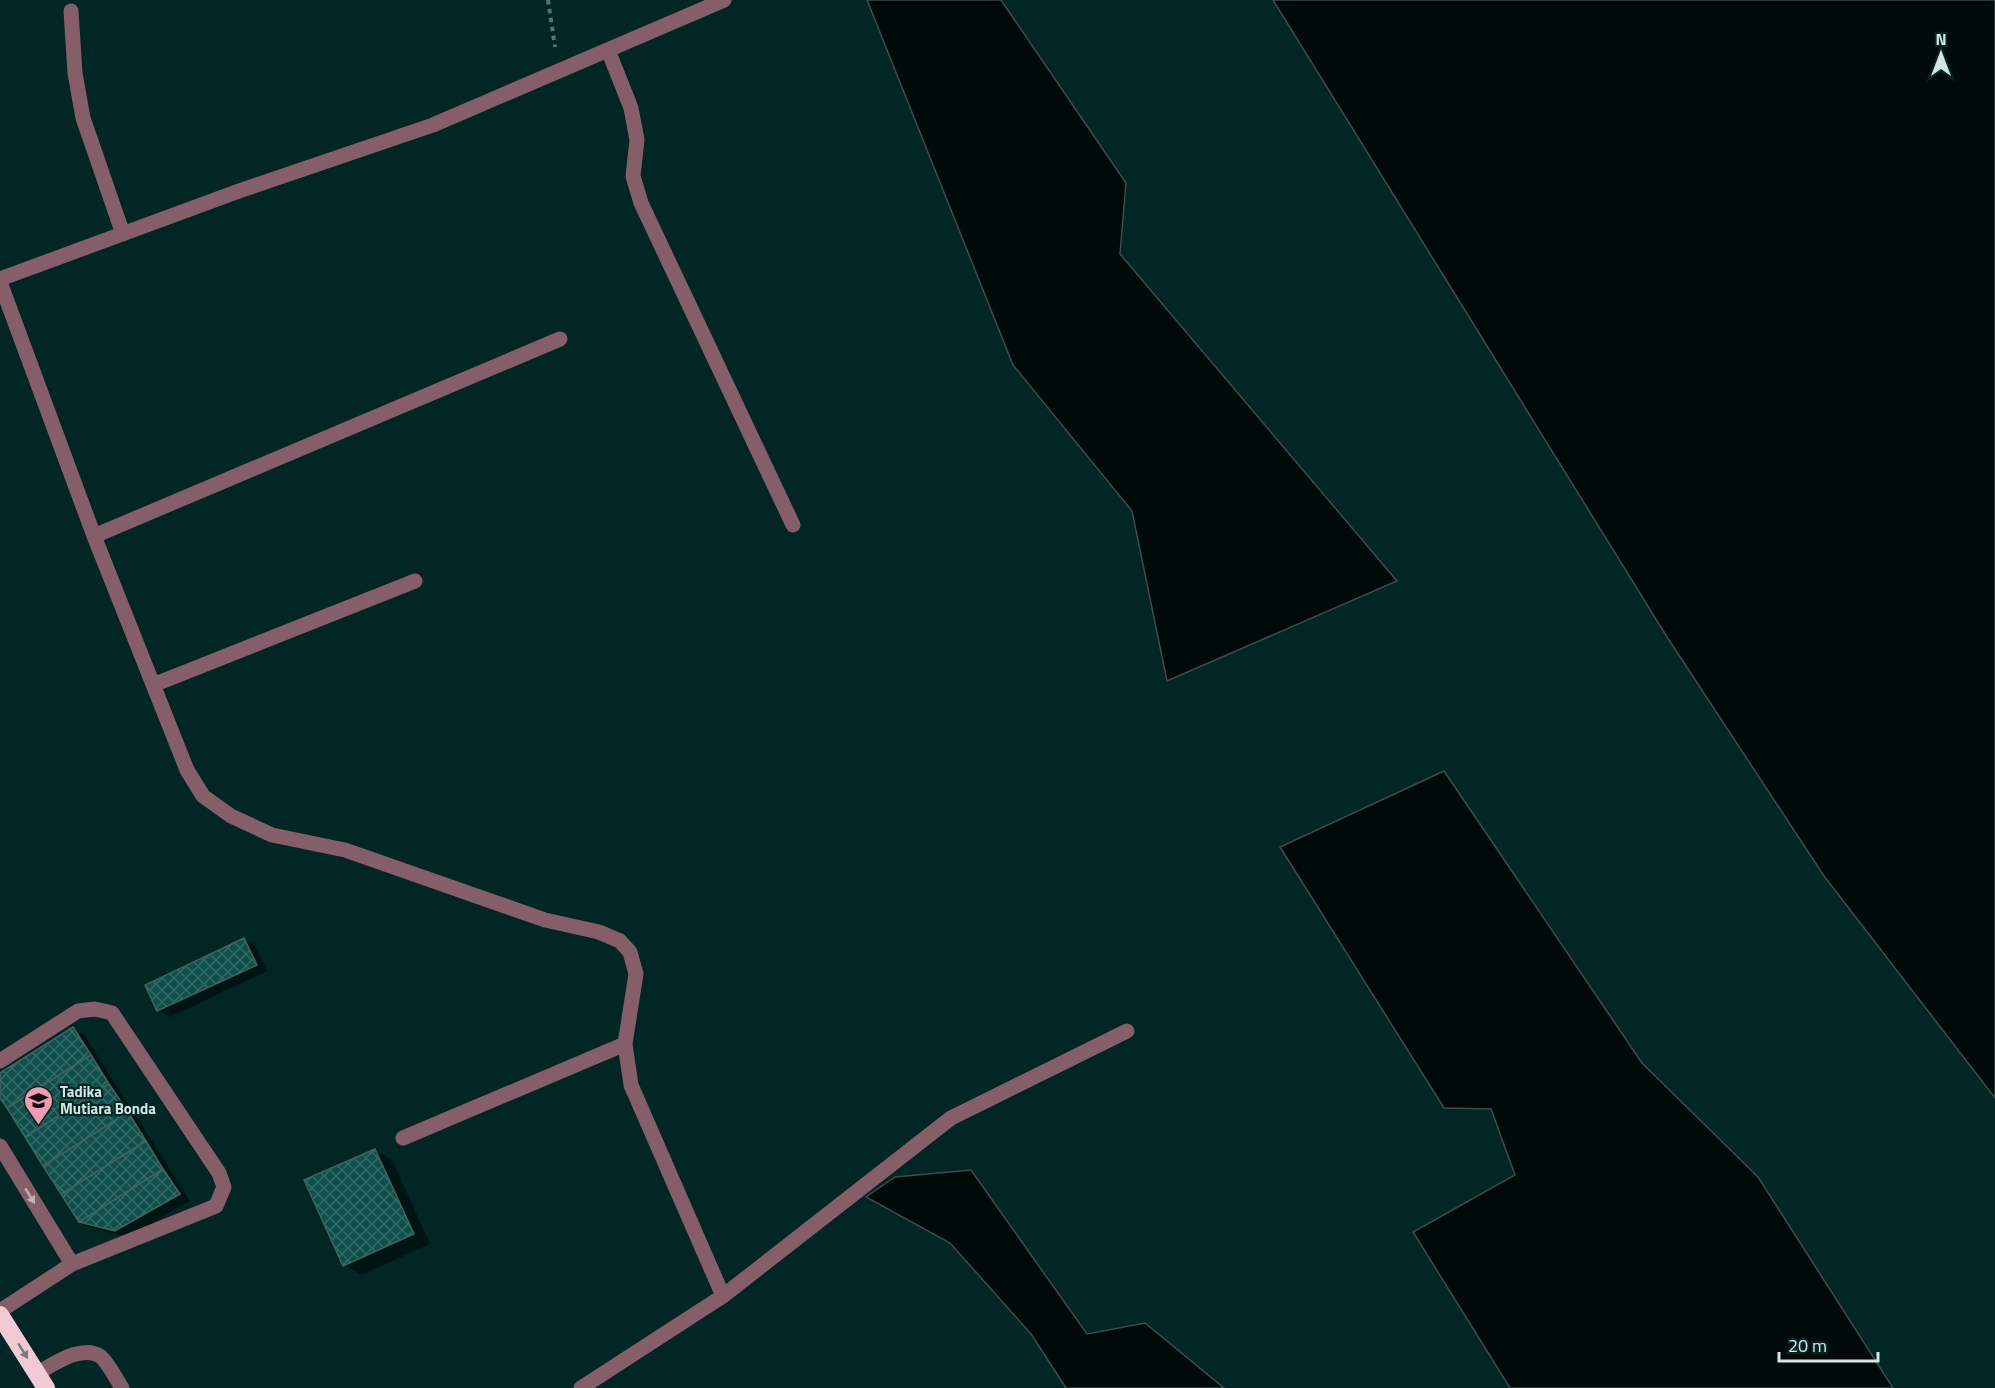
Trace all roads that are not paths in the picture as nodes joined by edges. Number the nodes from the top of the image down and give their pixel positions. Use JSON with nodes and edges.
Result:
{"nodes":[{"id":1,"x":724,"y":0,"type":"edge"},
{"id":2,"x":71,"y":11,"type":"dead end"},
{"id":3,"x":608,"y":50,"type":"junction"},
{"id":4,"x":123,"y":234,"type":"junction"},
{"id":5,"x":0,"y":280,"type":"edge"},
{"id":6,"x":560,"y":339,"type":"dead end"},
{"id":7,"x":793,"y":525,"type":"dead end"},
{"id":8,"x":93,"y":536,"type":"junction"},
{"id":9,"x":415,"y":581,"type":"dead end"},
{"id":10,"x":153,"y":685,"type":"junction"},
{"id":11,"x":1127,"y":1031,"type":"dead end"},
{"id":12,"x":625,"y":1044,"type":"junction"},
{"id":13,"x":0,"y":1061,"type":"edge"},
{"id":14,"x":402,"y":1138,"type":"dead end"},
{"id":15,"x":0,"y":1146,"type":"edge"},
{"id":16,"x":72,"y":1264,"type":"junction"},
{"id":17,"x":723,"y":1296,"type":"junction"},
{"id":18,"x":0,"y":1313,"type":"edge"},
{"id":19,"x":42,"y":1381,"type":"edge"},
{"id":20,"x":122,"y":1388,"type":"edge"},
{"id":21,"x":581,"y":1388,"type":"edge"}],
"edges":[{"from":1,"to":3,"type":"street"},
{"from":2,"to":4,"type":"street"},
{"from":3,"to":4,"type":"street"},
{"from":3,"to":7,"type":"street"},
{"from":4,"to":5,"type":"street"},
{"from":5,"to":8,"type":"street"},
{"from":6,"to":8,"type":"street"},
{"from":8,"to":10,"type":"street"},
{"from":9,"to":10,"type":"street"},
{"from":10,"to":12,"type":"street"},
{"from":11,"to":17,"type":"street"},
{"from":12,"to":14,"type":"street"},
{"from":12,"to":17,"type":"street"},
{"from":13,"to":16,"type":"street"},
{"from":15,"to":16,"type":"street","one_way":true},
{"from":16,"to":18,"type":"street"},
{"from":17,"to":21,"type":"street"},
{"from":18,"to":19,"type":"highway","one_way":true},
{"from":19,"to":20,"type":"street"}]}
